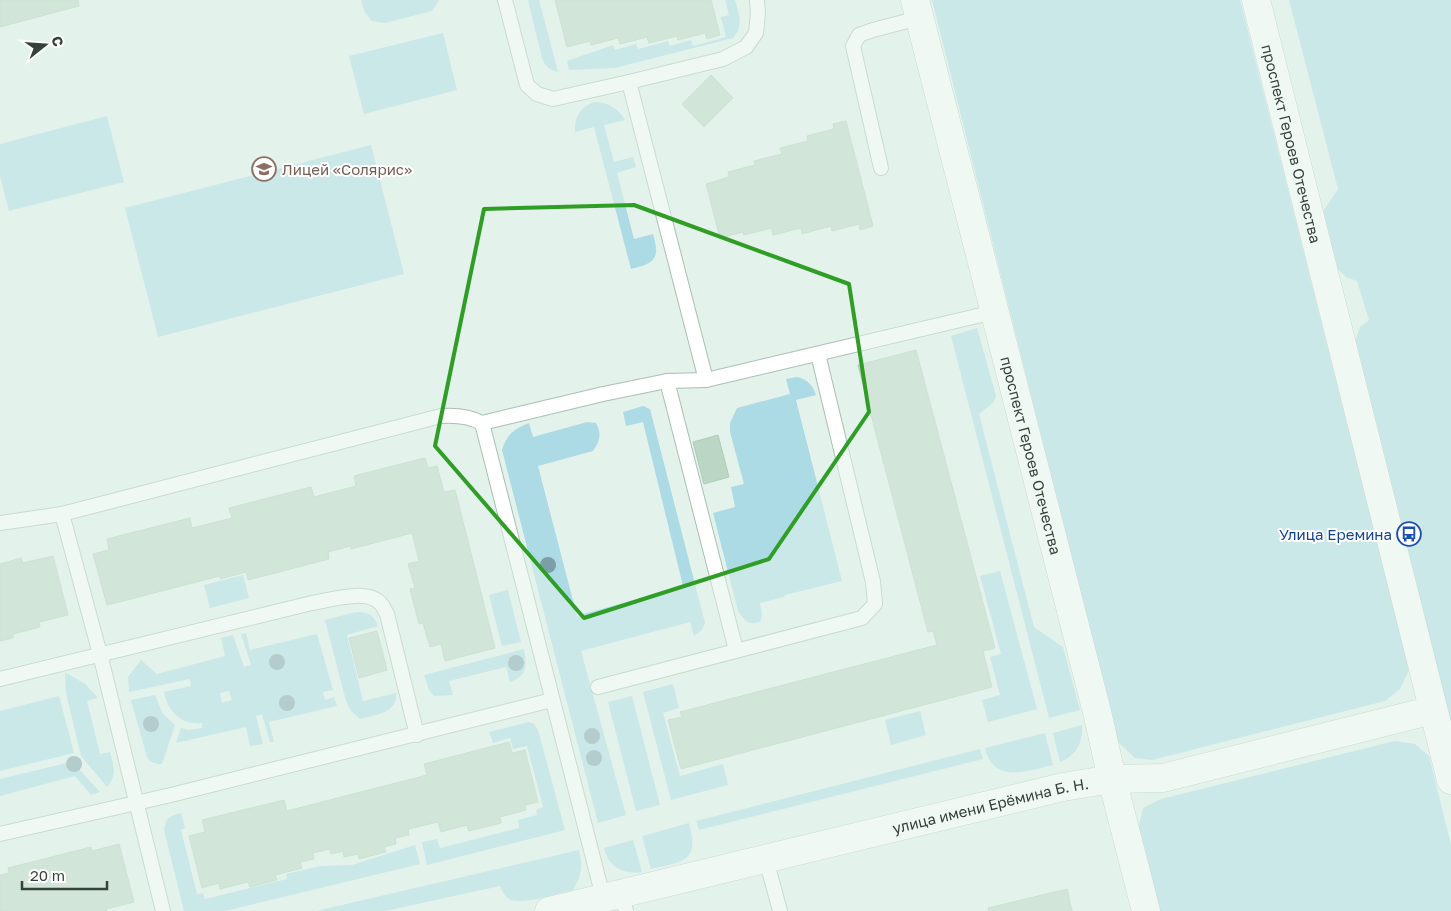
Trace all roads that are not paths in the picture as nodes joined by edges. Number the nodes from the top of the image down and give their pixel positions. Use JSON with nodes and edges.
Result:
{"nodes":[{"id":1,"x":505,"y":0,"type":"edge"},
{"id":2,"x":757,"y":0,"type":"edge"},
{"id":3,"x":1256,"y":0,"type":"edge"},
{"id":4,"x":917,"y":9,"type":"edge"},
{"id":5,"x":629,"y":82,"type":"junction"},
{"id":6,"x":881,"y":168,"type":"dead end"},
{"id":7,"x":994,"y":312,"type":"junction"},
{"id":8,"x":818,"y":354,"type":"junction"},
{"id":9,"x":706,"y":380,"type":"junction"},
{"id":10,"x":667,"y":381,"type":"junction"},
{"id":11,"x":482,"y":423,"type":"junction"},
{"id":12,"x":62,"y":514,"type":"junction"},
{"id":13,"x":0,"y":523,"type":"edge"},
{"id":14,"x":736,"y":650,"type":"junction"},
{"id":15,"x":100,"y":654,"type":"junction"},
{"id":16,"x":0,"y":680,"type":"edge"},
{"id":17,"x":598,"y":686,"type":"dead end"},
{"id":18,"x":552,"y":700,"type":"junction"},
{"id":19,"x":1433,"y":710,"type":"junction"},
{"id":20,"x":417,"y":735,"type":"junction"},
{"id":21,"x":1112,"y":779,"type":"junction"},
{"id":22,"x":1451,"y":780,"type":"edge"},
{"id":23,"x":136,"y":802,"type":"junction"},
{"id":24,"x":0,"y":834,"type":"edge"},
{"id":25,"x":766,"y":859,"type":"junction"},
{"id":26,"x":617,"y":900,"type":"edge"},
{"id":27,"x":162,"y":911,"type":"edge"},
{"id":28,"x":549,"y":911,"type":"edge"},
{"id":29,"x":780,"y":911,"type":"edge"},
{"id":30,"x":1146,"y":911,"type":"edge"}],
"edges":[{"from":1,"to":5,"type":"lane"},
{"from":2,"to":5,"type":"lane"},
{"from":3,"to":19,"type":"street","name":"проспект Героев Отечества"},
{"from":4,"to":6,"type":"lane"},
{"from":4,"to":7,"type":"street","name":"проспект Героев Отечества"},
{"from":5,"to":9,"type":"lane"},
{"from":7,"to":8,"type":"lane"},
{"from":7,"to":21,"type":"street","name":"проспект Героев Отечества"},
{"from":8,"to":9,"type":"lane"},
{"from":8,"to":14,"type":"lane"},
{"from":9,"to":10,"type":"lane"},
{"from":10,"to":11,"type":"lane"},
{"from":10,"to":14,"type":"lane"},
{"from":11,"to":12,"type":"lane"},
{"from":11,"to":18,"type":"lane"},
{"from":12,"to":13,"type":"lane"},
{"from":12,"to":15,"type":"lane"},
{"from":14,"to":17,"type":"lane"},
{"from":15,"to":16,"type":"lane"},
{"from":15,"to":20,"type":"lane"},
{"from":15,"to":23,"type":"lane"},
{"from":18,"to":20,"type":"lane"},
{"from":18,"to":26,"type":"lane"},
{"from":19,"to":21,"type":"street","name":"улица имени Ерёмина Б. Н."},
{"from":19,"to":22,"type":"street","name":"проспект Героев Отечества"},
{"from":20,"to":23,"type":"lane"},
{"from":21,"to":25,"type":"street","name":"улица имени Ерёмина Б. Н."},
{"from":21,"to":30,"type":"street","name":"проспект Героев Отечества"},
{"from":23,"to":24,"type":"lane"},
{"from":23,"to":27,"type":"lane"},
{"from":25,"to":26,"type":"street","name":"улица имени Ерёмина Б. Н."},
{"from":25,"to":29,"type":"lane"},
{"from":26,"to":28,"type":"street","name":"улица имени Ерёмина Б. Н."}]}
